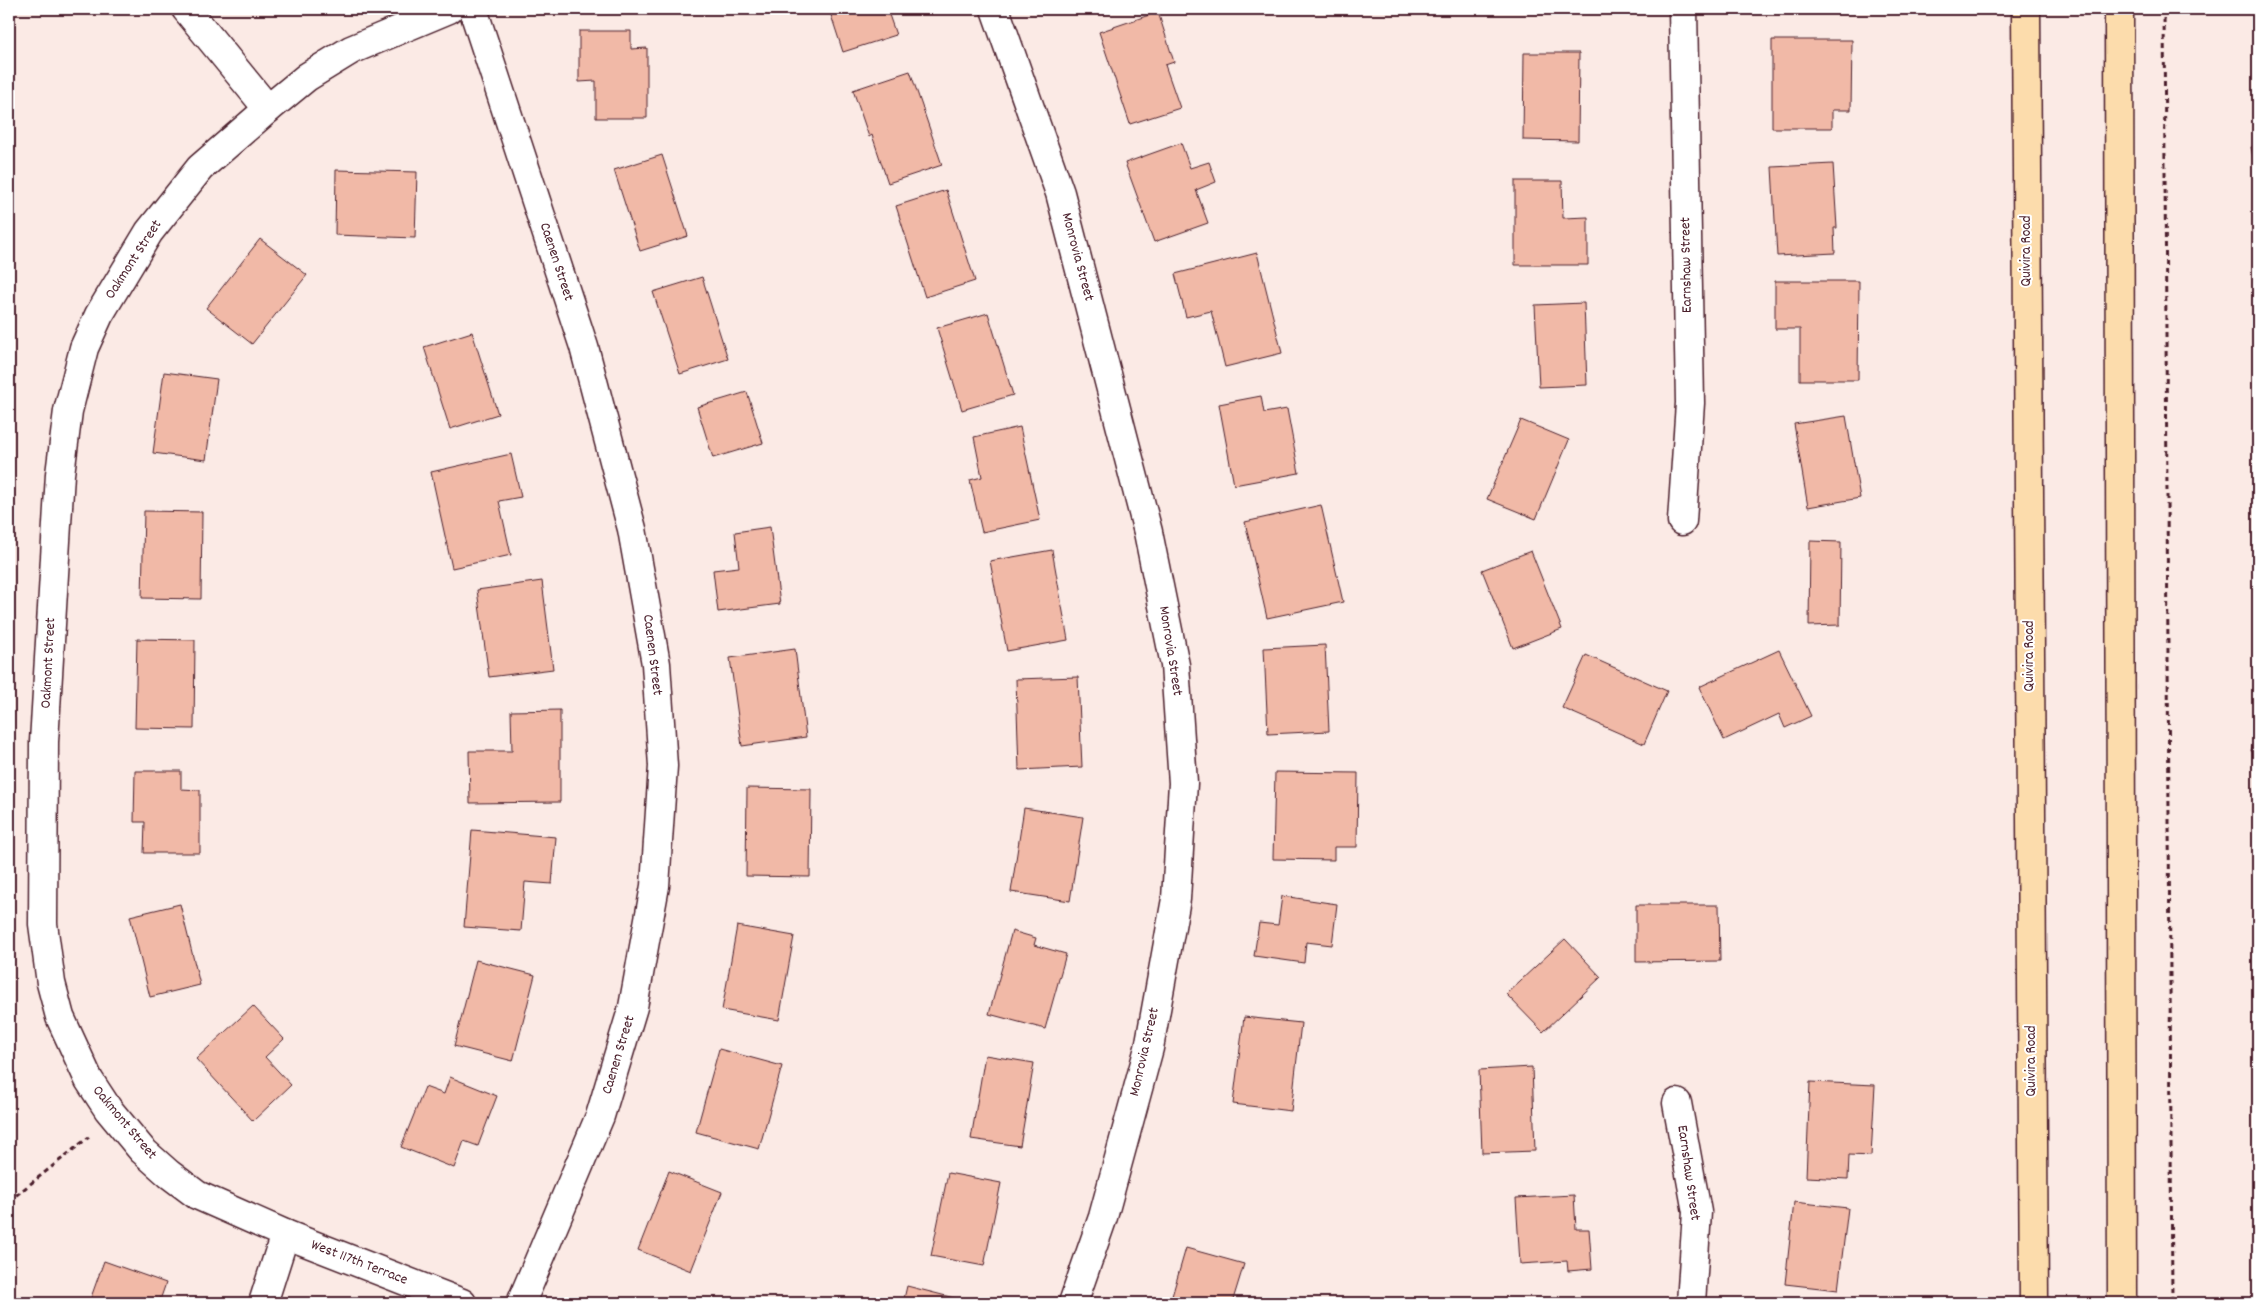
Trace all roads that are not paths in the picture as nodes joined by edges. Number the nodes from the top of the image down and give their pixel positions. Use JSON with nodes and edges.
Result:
{"nodes":[{"id":1,"x":186,"y":9,"type":"edge"},
{"id":2,"x":449,"y":9,"type":"edge"},
{"id":3,"x":473,"y":9,"type":"edge"},
{"id":4,"x":995,"y":9,"type":"edge"},
{"id":5,"x":1683,"y":9,"type":"edge"},
{"id":6,"x":2026,"y":9,"type":"edge"},
{"id":7,"x":2119,"y":9,"type":"edge"},
{"id":8,"x":268,"y":109,"type":"junction"},
{"id":9,"x":1682,"y":521,"type":"dead end"},
{"id":10,"x":1677,"y":1103,"type":"dead end"},
{"id":11,"x":284,"y":1234,"type":"junction"},
{"id":12,"x":263,"y":1303,"type":"edge"},
{"id":13,"x":462,"y":1303,"type":"edge"},
{"id":14,"x":521,"y":1303,"type":"edge"},
{"id":15,"x":1073,"y":1303,"type":"edge"},
{"id":16,"x":1691,"y":1303,"type":"edge"},
{"id":17,"x":2034,"y":1303,"type":"edge"},
{"id":18,"x":2122,"y":1303,"type":"edge"}],
"edges":[{"from":1,"to":8,"type":"street"},
{"from":2,"to":8,"type":"street","name":"Oakmont Street"},
{"from":3,"to":14,"type":"street","name":"Caenen Street"},
{"from":4,"to":15,"type":"street","name":"Monrovia Street"},
{"from":5,"to":9,"type":"street","name":"Earnshaw Street"},
{"from":6,"to":17,"type":"main road","name":"Quivira Road"},
{"from":7,"to":18,"type":"main road"},
{"from":8,"to":11,"type":"street","name":"Oakmont Street"},
{"from":10,"to":16,"type":"street","name":"Earnshaw Street"},
{"from":11,"to":12,"type":"street"},
{"from":11,"to":13,"type":"street","name":"West 117th Terrace"}]}
